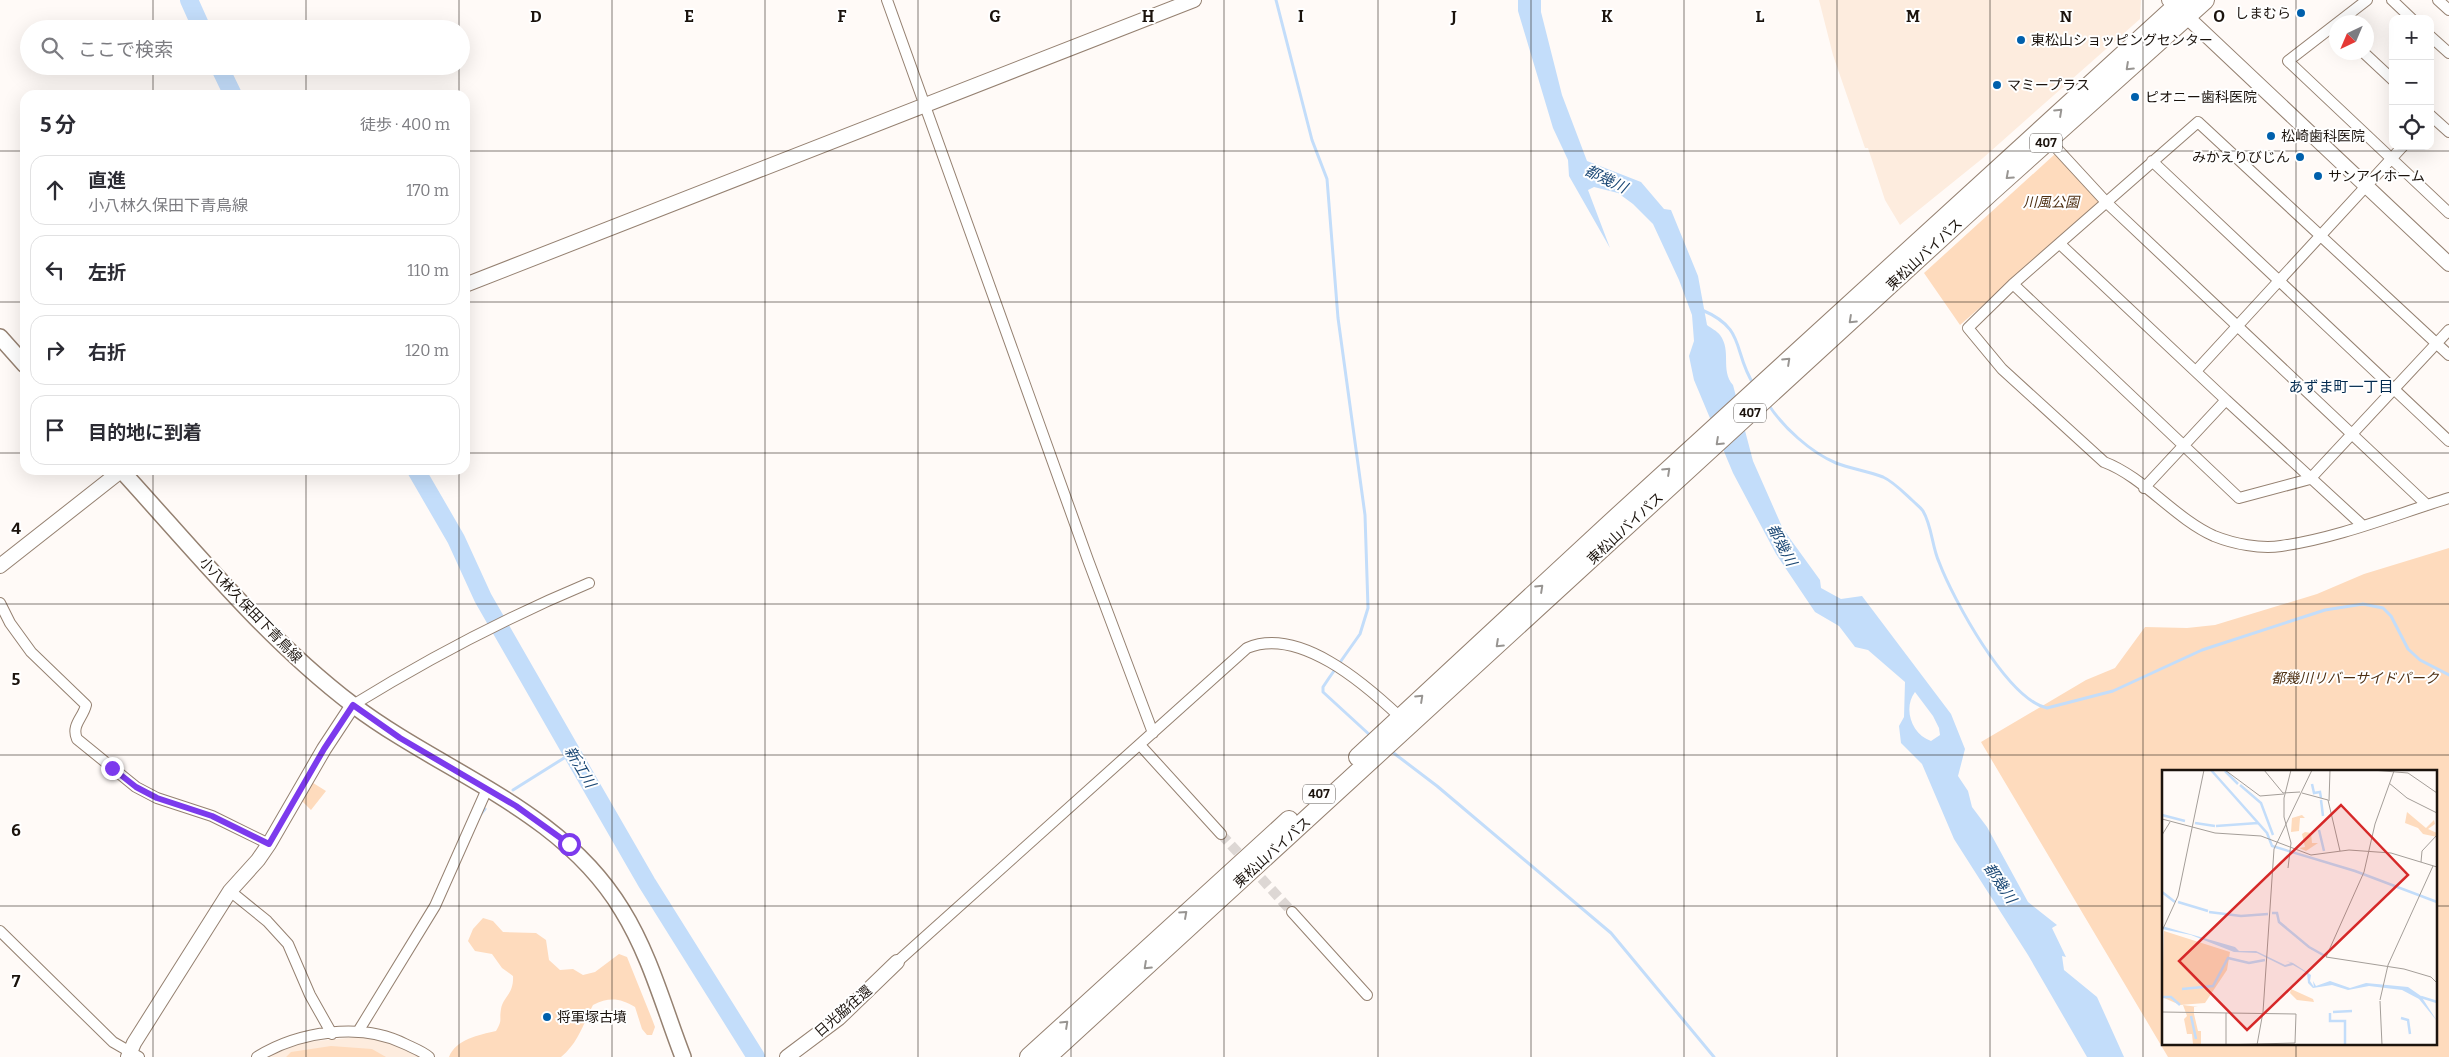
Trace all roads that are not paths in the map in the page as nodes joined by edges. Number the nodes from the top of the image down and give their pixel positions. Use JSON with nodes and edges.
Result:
{"nodes":[{"id":1,"x":887,"y":0,"type":"edge"},
{"id":2,"x":1194,"y":0,"type":"edge"},
{"id":3,"x":2205,"y":0,"type":"edge"},
{"id":4,"x":2367,"y":0,"type":"edge"},
{"id":5,"x":2392,"y":0,"type":"edge"},
{"id":6,"x":2438,"y":0,"type":"edge"},
{"id":7,"x":2178,"y":5,"type":"edge"},
{"id":8,"x":2449,"y":10,"type":"edge"},
{"id":9,"x":2349,"y":15,"type":"edge"},
{"id":10,"x":2408,"y":15,"type":"edge"},
{"id":11,"x":2329,"y":30,"type":"edge"},
{"id":12,"x":2434,"y":40,"type":"edge"},
{"id":13,"x":2449,"y":53,"type":"edge"},
{"id":14,"x":2372,"y":60,"type":"edge"},
{"id":15,"x":2389,"y":76,"type":"edge"},
{"id":16,"x":925,"y":106,"type":"junction"},
{"id":17,"x":2434,"y":119,"type":"edge"},
{"id":18,"x":2449,"y":132,"type":"edge"},
{"id":19,"x":2049,"y":140,"type":"junction"},
{"id":20,"x":2399,"y":150,"type":"edge"},
{"id":21,"x":2391,"y":159,"type":"junction"},
{"id":22,"x":2152,"y":161,"type":"junction"},
{"id":23,"x":2366,"y":186,"type":"junction"},
{"id":24,"x":2107,"y":203,"type":"junction"},
{"id":25,"x":2449,"y":213,"type":"edge"},
{"id":26,"x":2321,"y":235,"type":"junction"},
{"id":27,"x":2060,"y":244,"type":"junction"},
{"id":28,"x":2449,"y":264,"type":"edge"},
{"id":29,"x":2279,"y":280,"type":"junction"},
{"id":30,"x":1884,"y":281,"type":"junction"},
{"id":31,"x":470,"y":282,"type":"edge"},
{"id":32,"x":2013,"y":284,"type":"junction"},
{"id":33,"x":2238,"y":325,"type":"junction"},
{"id":34,"x":2449,"y":330,"type":"edge"},
{"id":35,"x":1,"y":339,"type":"edge"},
{"id":36,"x":2437,"y":344,"type":"junction"},
{"id":37,"x":2449,"y":355,"type":"edge"},
{"id":38,"x":20,"y":360,"type":"edge"},
{"id":39,"x":2196,"y":371,"type":"junction"},
{"id":40,"x":2395,"y":389,"type":"junction"},
{"id":41,"x":2226,"y":400,"type":"junction"},
{"id":42,"x":2354,"y":433,"type":"junction"},
{"id":43,"x":2449,"y":441,"type":"edge"},
{"id":44,"x":2184,"y":445,"type":"junction"},
{"id":45,"x":116,"y":475,"type":"edge"},
{"id":46,"x":127,"y":475,"type":"edge"},
{"id":47,"x":2310,"y":478,"type":"junction"},
{"id":48,"x":2144,"y":488,"type":"junction"},
{"id":49,"x":2449,"y":498,"type":"edge"},
{"id":50,"x":2427,"y":505,"type":"junction"},
{"id":51,"x":2362,"y":525,"type":"junction"},
{"id":52,"x":1609,"y":534,"type":"junction"},
{"id":53,"x":0,"y":566,"type":"edge"},
{"id":54,"x":589,"y":583,"type":"dead end"},
{"id":55,"x":0,"y":603,"type":"edge"},
{"id":56,"x":353,"y":705,"type":"junction"},
{"id":57,"x":1400,"y":717,"type":"junction"},
{"id":58,"x":1153,"y":733,"type":"junction"},
{"id":59,"x":1140,"y":745,"type":"junction"},
{"id":60,"x":487,"y":789,"type":"junction"},
{"id":61,"x":1221,"y":834,"type":"tunnel mouth"},
{"id":62,"x":269,"y":844,"type":"junction"},
{"id":63,"x":230,"y":891,"type":"junction"},
{"id":64,"x":1292,"y":912,"type":"tunnel mouth"},
{"id":65,"x":0,"y":932,"type":"edge"},
{"id":66,"x":897,"y":962,"type":"joint"},
{"id":67,"x":1368,"y":995,"type":"dead end"},
{"id":68,"x":359,"y":1030,"type":"junction"},
{"id":69,"x":332,"y":1034,"type":"junction"},
{"id":70,"x":132,"y":1055,"type":"edge"},
{"id":71,"x":257,"y":1057,"type":"edge"},
{"id":72,"x":429,"y":1057,"type":"edge"},
{"id":73,"x":683,"y":1057,"type":"edge"},
{"id":74,"x":787,"y":1057,"type":"edge"},
{"id":75,"x":1029,"y":1057,"type":"edge"},
{"id":76,"x":1047,"y":1057,"type":"edge"}],
"edges":[{"from":1,"to":16,"type":"street"},
{"from":2,"to":16,"type":"street"},
{"from":3,"to":7,"type":"highway","name":"東松山バイパス","number":"407"},
{"from":4,"to":9,"type":"street"},
{"from":5,"to":10,"type":"street"},
{"from":6,"to":8,"type":"street"},
{"from":7,"to":19,"type":"highway","name":"東松山バイパス","number":"407","one_way":true},
{"from":7,"to":23,"type":"street"},
{"from":30,"to":7,"type":"highway","name":"東松山バイパス","number":"407","one_way":true},
{"from":11,"to":21,"type":"street"},
{"from":12,"to":13,"type":"street"},
{"from":14,"to":15,"type":"street"},
{"from":16,"to":31,"type":"street"},
{"from":16,"to":58,"type":"street"},
{"from":17,"to":18,"type":"street"},
{"from":19,"to":24,"type":"street"},
{"from":19,"to":30,"type":"highway","name":"東松山バイパス","number":"407","one_way":true},
{"from":20,"to":21,"type":"street"},
{"from":21,"to":23,"type":"street"},
{"from":21,"to":25,"type":"street"},
{"from":22,"to":24,"type":"street"},
{"from":22,"to":26,"type":"street"},
{"from":22,"to":29,"type":"street"},
{"from":23,"to":26,"type":"street"},
{"from":23,"to":28,"type":"street"},
{"from":24,"to":27,"type":"street"},
{"from":24,"to":33,"type":"street"},
{"from":26,"to":29,"type":"street"},
{"from":26,"to":36,"type":"street"},
{"from":27,"to":32,"type":"street"},
{"from":27,"to":39,"type":"street"},
{"from":29,"to":33,"type":"street"},
{"from":29,"to":40,"type":"street"},
{"from":30,"to":52,"type":"highway","name":"東松山バイパス","number":"407"},
{"from":32,"to":44,"type":"street"},
{"from":32,"to":48,"type":"street"},
{"from":33,"to":39,"type":"street"},
{"from":33,"to":42,"type":"street"},
{"from":34,"to":36,"type":"street"},
{"from":35,"to":38,"type":"main road"},
{"from":36,"to":37,"type":"street"},
{"from":36,"to":40,"type":"street"},
{"from":39,"to":41,"type":"street"},
{"from":40,"to":42,"type":"street"},
{"from":40,"to":43,"type":"street"},
{"from":41,"to":44,"type":"street"},
{"from":41,"to":47,"type":"street"},
{"from":42,"to":47,"type":"street"},
{"from":42,"to":50,"type":"street"},
{"from":44,"to":47,"type":"street"},
{"from":44,"to":48,"type":"street"},
{"from":45,"to":53,"type":"street"},
{"from":46,"to":56,"type":"main road","name":"小八林久保田下青鳥線"},
{"from":47,"to":51,"type":"street"},
{"from":48,"to":51,"type":"street"},
{"from":49,"to":50,"type":"street"},
{"from":50,"to":51,"type":"street"},
{"from":57,"to":52,"type":"highway","name":"東松山バイパス","number":"407","one_way":true},
{"from":52,"to":76,"type":"highway","name":"東松山バイパス","number":"407","one_way":true},
{"from":54,"to":56,"type":"street"},
{"from":55,"to":62,"type":"street"},
{"from":56,"to":60,"type":"main road","name":"小八林久保田下青鳥線"},
{"from":56,"to":62,"type":"street"},
{"from":57,"to":58,"type":"street"},
{"from":75,"to":57,"type":"highway","name":"東松山バイパス","number":"407","one_way":true},
{"from":58,"to":59,"type":"street"},
{"from":59,"to":61,"type":"street"},
{"from":59,"to":66,"type":"street"},
{"from":60,"to":68,"type":"street"},
{"from":60,"to":73,"type":"main road","name":"小八林久保田下青鳥線"},
{"from":62,"to":63,"type":"street"},
{"from":63,"to":69,"type":"street"},
{"from":63,"to":70,"type":"street"},
{"from":64,"to":67,"type":"street"},
{"from":65,"to":70,"type":"street"},
{"from":66,"to":74,"type":"street","name":"日光脇往還"},
{"from":68,"to":69,"type":"street"},
{"from":68,"to":72,"type":"street"},
{"from":69,"to":71,"type":"street"}]}
